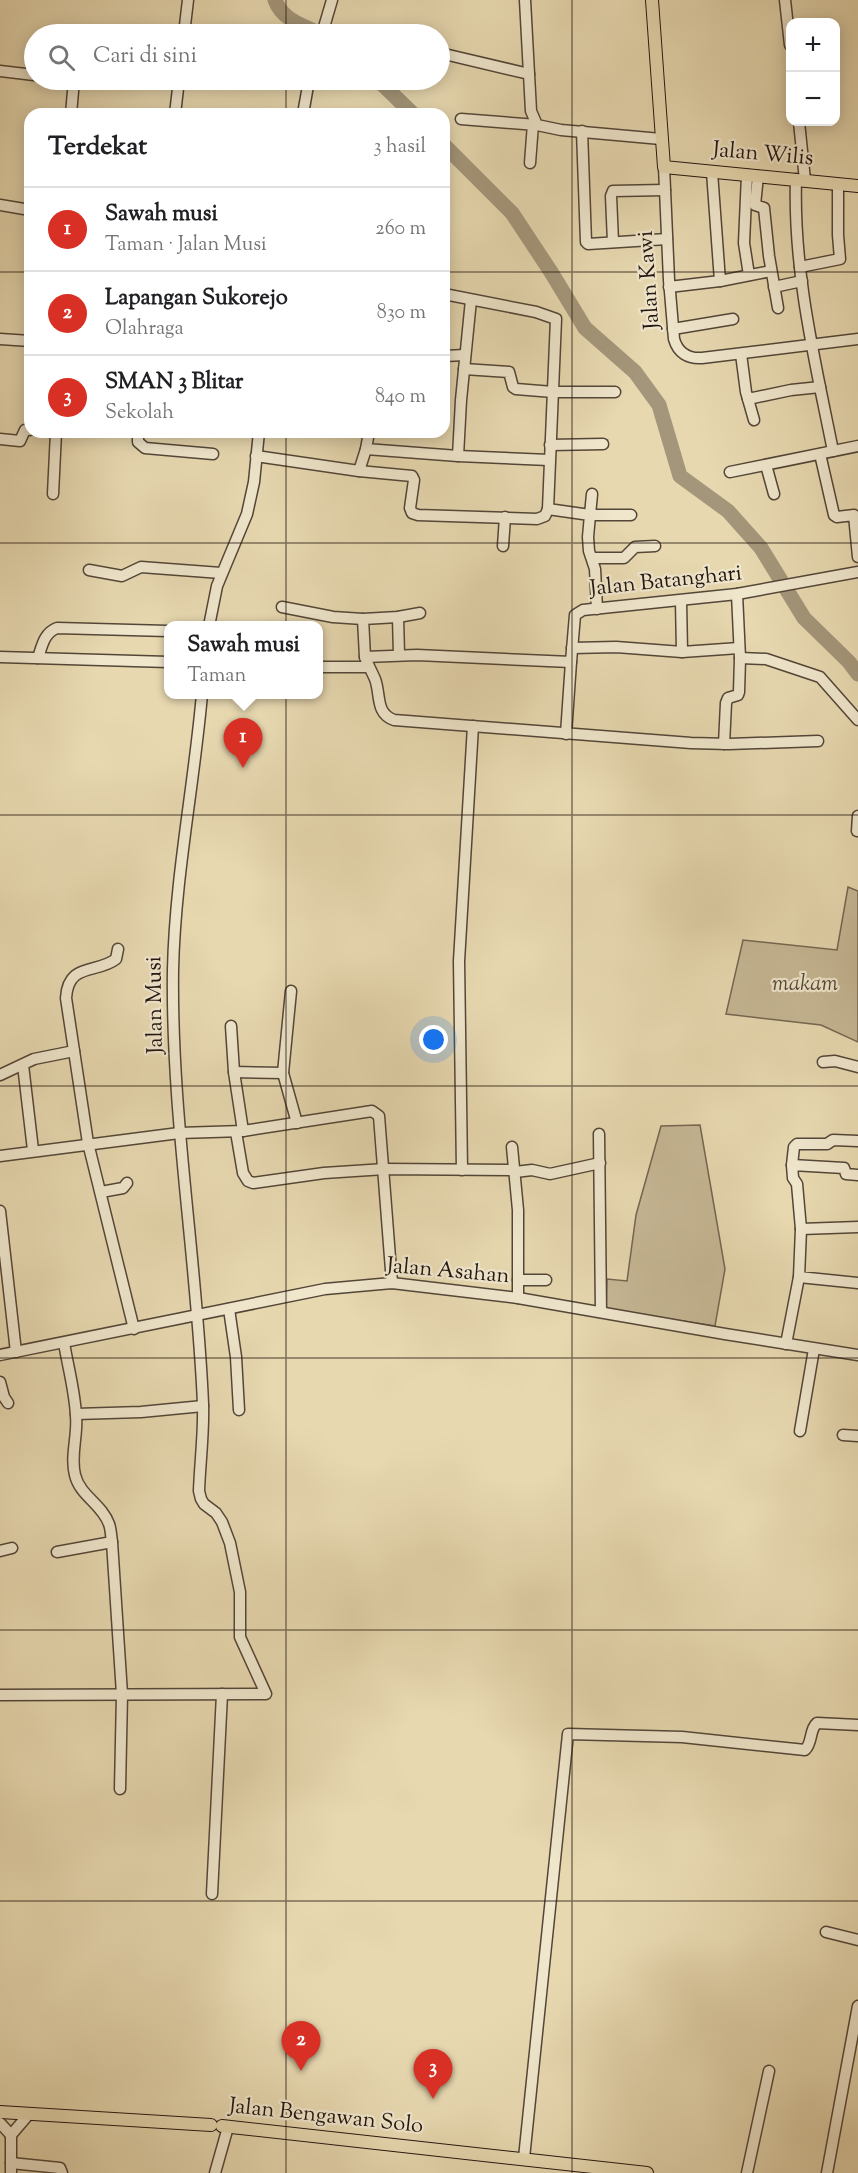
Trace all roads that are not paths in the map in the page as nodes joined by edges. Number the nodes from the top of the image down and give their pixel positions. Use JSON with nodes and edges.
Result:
{"nodes":[{"id":1,"x":188,"y":0,"type":"edge"},
{"id":2,"x":525,"y":0,"type":"edge"},
{"id":3,"x":651,"y":0,"type":"edge"},
{"id":4,"x":785,"y":0,"type":"edge"},
{"id":5,"x":331,"y":3,"type":"edge"},
{"id":6,"x":787,"y":18,"type":"edge"},
{"id":7,"x":185,"y":24,"type":"edge"},
{"id":8,"x":325,"y":24,"type":"edge"},
{"id":9,"x":450,"y":55,"type":"edge"},
{"id":10,"x":0,"y":71,"type":"edge"},
{"id":11,"x":24,"y":74,"type":"edge"},
{"id":12,"x":529,"y":74,"type":"junction"},
{"id":13,"x":72,"y":90,"type":"edge"},
{"id":14,"x":178,"y":90,"type":"edge"},
{"id":15,"x":307,"y":90,"type":"edge"},
{"id":16,"x":71,"y":108,"type":"edge"},
{"id":17,"x":176,"y":108,"type":"edge"},
{"id":18,"x":304,"y":108,"type":"edge"},
{"id":19,"x":460,"y":118,"type":"dead end"},
{"id":20,"x":535,"y":124,"type":"junction"},
{"id":21,"x":799,"y":126,"type":"edge"},
{"id":22,"x":582,"y":130,"type":"junction"},
{"id":23,"x":661,"y":139,"type":"junction"},
{"id":24,"x":530,"y":163,"type":"dead end"},
{"id":25,"x":664,"y":167,"type":"junction"},
{"id":26,"x":712,"y":172,"type":"junction"},
{"id":27,"x":752,"y":176,"type":"junction"},
{"id":28,"x":800,"y":179,"type":"junction"},
{"id":29,"x":838,"y":184,"type":"junction"},
{"id":30,"x":858,"y":186,"type":"edge"},
{"id":31,"x":665,"y":190,"type":"junction"},
{"id":32,"x":0,"y":205,"type":"edge"},
{"id":33,"x":24,"y":209,"type":"edge"},
{"id":34,"x":667,"y":239,"type":"junction"},
{"id":35,"x":613,"y":242,"type":"junction"},
{"id":36,"x":800,"y":267,"type":"junction"},
{"id":37,"x":771,"y":271,"type":"junction"},
{"id":38,"x":749,"y":275,"type":"junction"},
{"id":39,"x":720,"y":281,"type":"junction"},
{"id":40,"x":802,"y":281,"type":"junction"},
{"id":41,"x":669,"y":287,"type":"junction"},
{"id":42,"x":774,"y":287,"type":"junction"},
{"id":43,"x":450,"y":295,"type":"edge"},
{"id":44,"x":471,"y":300,"type":"junction"},
{"id":45,"x":778,"y":308,"type":"dead end"},
{"id":46,"x":733,"y":319,"type":"dead end"},
{"id":47,"x":673,"y":329,"type":"junction"},
{"id":48,"x":0,"y":339,"type":"edge"},
{"id":49,"x":858,"y":339,"type":"edge"},
{"id":50,"x":24,"y":341,"type":"edge"},
{"id":51,"x":812,"y":344,"type":"junction"},
{"id":52,"x":741,"y":354,"type":"junction"},
{"id":53,"x":450,"y":356,"type":"edge"},
{"id":54,"x":465,"y":356,"type":"junction"},
{"id":55,"x":464,"y":369,"type":"junction"},
{"id":56,"x":820,"y":387,"type":"junction"},
{"id":57,"x":553,"y":392,"type":"junction"},
{"id":58,"x":615,"y":392,"type":"dead end"},
{"id":59,"x":748,"y":399,"type":"junction"},
{"id":60,"x":754,"y":420,"type":"dead end"},
{"id":61,"x":24,"y":432,"type":"edge"},
{"id":62,"x":57,"y":438,"type":"edge"},
{"id":63,"x":138,"y":438,"type":"edge"},
{"id":64,"x":259,"y":438,"type":"edge"},
{"id":65,"x":368,"y":438,"type":"edge"},
{"id":66,"x":0,"y":439,"type":"edge"},
{"id":67,"x":603,"y":444,"type":"dead end"},
{"id":68,"x":550,"y":445,"type":"junction"},
{"id":69,"x":858,"y":446,"type":"edge"},
{"id":70,"x":366,"y":448,"type":"junction"},
{"id":71,"x":833,"y":451,"type":"junction"},
{"id":72,"x":213,"y":454,"type":"dead end"},
{"id":73,"x":820,"y":454,"type":"junction"},
{"id":74,"x":256,"y":456,"type":"junction"},
{"id":75,"x":458,"y":456,"type":"junction"},
{"id":76,"x":549,"y":460,"type":"junction"},
{"id":77,"x":766,"y":465,"type":"junction"},
{"id":78,"x":359,"y":471,"type":"junction"},
{"id":79,"x":730,"y":472,"type":"dead end"},
{"id":80,"x":53,"y":494,"type":"dead end"},
{"id":81,"x":774,"y":494,"type":"dead end"},
{"id":82,"x":592,"y":495,"type":"dead end"},
{"id":83,"x":548,"y":509,"type":"junction"},
{"id":84,"x":590,"y":515,"type":"junction"},
{"id":85,"x":631,"y":515,"type":"dead end"},
{"id":86,"x":856,"y":515,"type":"edge"},
{"id":87,"x":505,"y":517,"type":"junction"},
{"id":88,"x":503,"y":546,"type":"dead end"},
{"id":89,"x":655,"y":546,"type":"dead end"},
{"id":90,"x":858,"y":557,"type":"edge"},
{"id":91,"x":594,"y":563,"type":"junction"},
{"id":92,"x":89,"y":570,"type":"dead end"},
{"id":93,"x":858,"y":572,"type":"edge"},
{"id":94,"x":221,"y":573,"type":"junction"},
{"id":95,"x":737,"y":594,"type":"junction"},
{"id":96,"x":681,"y":601,"type":"junction"},
{"id":97,"x":282,"y":607,"type":"dead end"},
{"id":98,"x":597,"y":609,"type":"junction"},
{"id":99,"x":420,"y":613,"type":"dead end"},
{"id":100,"x":398,"y":617,"type":"junction"},
{"id":101,"x":363,"y":619,"type":"junction"},
{"id":102,"x":210,"y":621,"type":"edge"},
{"id":103,"x":164,"y":631,"type":"edge"},
{"id":104,"x":572,"y":648,"type":"junction"},
{"id":105,"x":682,"y":652,"type":"junction"},
{"id":106,"x":740,"y":653,"type":"junction"},
{"id":107,"x":399,"y":655,"type":"junction"},
{"id":108,"x":0,"y":657,"type":"edge"},
{"id":109,"x":38,"y":658,"type":"junction"},
{"id":110,"x":164,"y":662,"type":"edge"},
{"id":111,"x":367,"y":662,"type":"junction"},
{"id":112,"x":571,"y":662,"type":"junction"},
{"id":113,"x":323,"y":666,"type":"edge"},
{"id":114,"x":201,"y":699,"type":"edge"},
{"id":115,"x":858,"y":720,"type":"edge"},
{"id":116,"x":473,"y":726,"type":"junction"},
{"id":117,"x":566,"y":734,"type":"junction"},
{"id":118,"x":818,"y":741,"type":"dead end"},
{"id":119,"x":724,"y":744,"type":"junction"},
{"id":120,"x":858,"y":816,"type":"edge"},
{"id":121,"x":856,"y":831,"type":"edge"},
{"id":122,"x":118,"y":949,"type":"dead end"},
{"id":123,"x":291,"y":991,"type":"dead end"},
{"id":124,"x":231,"y":1026,"type":"dead end"},
{"id":125,"x":74,"y":1051,"type":"junction"},
{"id":126,"x":823,"y":1062,"type":"dead end"},
{"id":127,"x":23,"y":1065,"type":"junction"},
{"id":128,"x":858,"y":1067,"type":"edge"},
{"id":129,"x":234,"y":1072,"type":"junction"},
{"id":130,"x":283,"y":1073,"type":"junction"},
{"id":131,"x":0,"y":1075,"type":"edge"},
{"id":132,"x":297,"y":1123,"type":"junction"},
{"id":133,"x":240,"y":1131,"type":"junction"},
{"id":134,"x":178,"y":1133,"type":"junction"},
{"id":135,"x":599,"y":1134,"type":"dead end"},
{"id":136,"x":858,"y":1141,"type":"edge"},
{"id":137,"x":88,"y":1143,"type":"junction"},
{"id":138,"x":512,"y":1147,"type":"dead end"},
{"id":139,"x":33,"y":1150,"type":"junction"},
{"id":140,"x":0,"y":1156,"type":"edge"},
{"id":141,"x":600,"y":1163,"type":"junction"},
{"id":142,"x":792,"y":1165,"type":"junction"},
{"id":143,"x":385,"y":1169,"type":"junction"},
{"id":144,"x":462,"y":1170,"type":"junction"},
{"id":145,"x":515,"y":1171,"type":"junction"},
{"id":146,"x":858,"y":1175,"type":"edge"},
{"id":147,"x":127,"y":1183,"type":"dead end"},
{"id":148,"x":101,"y":1192,"type":"junction"},
{"id":149,"x":0,"y":1211,"type":"edge"},
{"id":150,"x":858,"y":1227,"type":"edge"},
{"id":151,"x":801,"y":1228,"type":"junction"},
{"id":152,"x":2,"y":1243,"type":"edge"},
{"id":153,"x":799,"y":1277,"type":"junction"},
{"id":154,"x":518,"y":1280,"type":"junction"},
{"id":155,"x":546,"y":1280,"type":"dead end"},
{"id":156,"x":392,"y":1283,"type":"junction"},
{"id":157,"x":858,"y":1283,"type":"edge"},
{"id":158,"x":5,"y":1287,"type":"edge"},
{"id":159,"x":518,"y":1298,"type":"junction"},
{"id":160,"x":229,"y":1309,"type":"junction"},
{"id":161,"x":601,"y":1312,"type":"junction"},
{"id":162,"x":197,"y":1316,"type":"junction"},
{"id":163,"x":134,"y":1329,"type":"junction"},
{"id":164,"x":64,"y":1343,"type":"junction"},
{"id":165,"x":786,"y":1344,"type":"junction"},
{"id":166,"x":814,"y":1348,"type":"junction"},
{"id":167,"x":857,"y":1351,"type":"edge"},
{"id":168,"x":16,"y":1352,"type":"junction"},
{"id":169,"x":0,"y":1355,"type":"edge"},
{"id":170,"x":0,"y":1382,"type":"edge"},
{"id":171,"x":8,"y":1403,"type":"dead end"},
{"id":172,"x":203,"y":1406,"type":"junction"},
{"id":173,"x":239,"y":1410,"type":"dead end"},
{"id":174,"x":84,"y":1413,"type":"junction"},
{"id":175,"x":800,"y":1431,"type":"dead end"},
{"id":176,"x":843,"y":1435,"type":"dead end"},
{"id":177,"x":858,"y":1436,"type":"edge"},
{"id":178,"x":112,"y":1542,"type":"junction"},
{"id":179,"x":12,"y":1548,"type":"dead end"},
{"id":180,"x":0,"y":1551,"type":"edge"},
{"id":181,"x":57,"y":1552,"type":"dead end"},
{"id":182,"x":122,"y":1694,"type":"junction"},
{"id":183,"x":222,"y":1694,"type":"junction"},
{"id":184,"x":0,"y":1695,"type":"edge"},
{"id":185,"x":858,"y":1725,"type":"edge"},
{"id":186,"x":120,"y":1789,"type":"dead end"},
{"id":187,"x":212,"y":1894,"type":"dead end"},
{"id":188,"x":826,"y":1932,"type":"dead end"},
{"id":189,"x":858,"y":1940,"type":"edge"},
{"id":190,"x":858,"y":2006,"type":"edge"},
{"id":191,"x":769,"y":2071,"type":"dead end"},
{"id":192,"x":0,"y":2112,"type":"edge"},
{"id":193,"x":29,"y":2114,"type":"junction"},
{"id":194,"x":0,"y":2123,"type":"edge"},
{"id":195,"x":220,"y":2126,"type":"junction"},
{"id":196,"x":11,"y":2135,"type":"junction"},
{"id":197,"x":524,"y":2158,"type":"junction"},
{"id":198,"x":11,"y":2168,"type":"edge"},
{"id":199,"x":62,"y":2173,"type":"edge"},
{"id":200,"x":215,"y":2173,"type":"edge"},
{"id":201,"x":644,"y":2173,"type":"edge"},
{"id":202,"x":747,"y":2173,"type":"edge"},
{"id":203,"x":826,"y":2173,"type":"edge"}],
"edges":[{"from":1,"to":7,"type":"street"},
{"from":2,"to":12,"type":"street"},
{"from":3,"to":23,"type":"main road"},
{"from":4,"to":6,"type":"street"},
{"from":5,"to":8,"type":"street"},
{"from":9,"to":12,"type":"street"},
{"from":10,"to":11,"type":"street"},
{"from":12,"to":20,"type":"street"},
{"from":13,"to":16,"type":"street"},
{"from":14,"to":17,"type":"street"},
{"from":15,"to":18,"type":"street"},
{"from":19,"to":20,"type":"street"},
{"from":20,"to":22,"type":"street"},
{"from":20,"to":24,"type":"street"},
{"from":21,"to":28,"type":"street"},
{"from":22,"to":23,"type":"street"},
{"from":22,"to":35,"type":"street"},
{"from":23,"to":25,"type":"main road"},
{"from":25,"to":26,"type":"main road","name":"Jalan Wilis"},
{"from":25,"to":31,"type":"street","name":"Jalan Kawi"},
{"from":26,"to":27,"type":"main road","name":"Jalan Wilis"},
{"from":26,"to":39,"type":"street"},
{"from":27,"to":28,"type":"main road","name":"Jalan Wilis"},
{"from":27,"to":37,"type":"street"},
{"from":27,"to":38,"type":"street"},
{"from":28,"to":29,"type":"main road","name":"Jalan Wilis"},
{"from":28,"to":36,"type":"street"},
{"from":29,"to":30,"type":"main road","name":"Jalan Wilis"},
{"from":29,"to":36,"type":"street"},
{"from":31,"to":34,"type":"street","name":"Jalan Kawi"},
{"from":31,"to":35,"type":"street"},
{"from":32,"to":33,"type":"street"},
{"from":34,"to":35,"type":"street"},
{"from":34,"to":41,"type":"street","name":"Jalan Kawi"},
{"from":36,"to":40,"type":"street"},
{"from":37,"to":38,"type":"street"},
{"from":37,"to":42,"type":"street"},
{"from":38,"to":39,"type":"street"},
{"from":39,"to":41,"type":"street"},
{"from":40,"to":42,"type":"street"},
{"from":40,"to":51,"type":"street"},
{"from":41,"to":47,"type":"street","name":"Jalan Kawi"},
{"from":42,"to":45,"type":"street"},
{"from":43,"to":44,"type":"street"},
{"from":44,"to":54,"type":"street"},
{"from":44,"to":57,"type":"street"},
{"from":46,"to":47,"type":"street"},
{"from":47,"to":52,"type":"street","name":"Jalan Kawi"},
{"from":48,"to":50,"type":"street"},
{"from":49,"to":51,"type":"street","name":"Jalan Kawi"},
{"from":51,"to":52,"type":"street","name":"Jalan Kawi"},
{"from":51,"to":56,"type":"street"},
{"from":52,"to":59,"type":"street"},
{"from":53,"to":54,"type":"street"},
{"from":54,"to":55,"type":"street"},
{"from":55,"to":57,"type":"street"},
{"from":55,"to":75,"type":"street"},
{"from":56,"to":59,"type":"street"},
{"from":56,"to":71,"type":"street"},
{"from":57,"to":58,"type":"street"},
{"from":57,"to":68,"type":"street"},
{"from":59,"to":60,"type":"street"},
{"from":61,"to":66,"type":"street"},
{"from":62,"to":80,"type":"street"},
{"from":63,"to":72,"type":"street"},
{"from":64,"to":74,"type":"street"},
{"from":65,"to":70,"type":"street"},
{"from":67,"to":68,"type":"street"},
{"from":68,"to":76,"type":"street"},
{"from":69,"to":71,"type":"street"},
{"from":70,"to":75,"type":"street"},
{"from":70,"to":78,"type":"street"},
{"from":71,"to":73,"type":"street"},
{"from":73,"to":77,"type":"street"},
{"from":73,"to":86,"type":"street"},
{"from":74,"to":78,"type":"street"},
{"from":74,"to":94,"type":"street"},
{"from":75,"to":76,"type":"street"},
{"from":76,"to":83,"type":"street"},
{"from":77,"to":79,"type":"street"},
{"from":77,"to":81,"type":"street"},
{"from":78,"to":87,"type":"street"},
{"from":82,"to":84,"type":"street"},
{"from":83,"to":84,"type":"street"},
{"from":83,"to":87,"type":"street"},
{"from":84,"to":85,"type":"street"},
{"from":84,"to":91,"type":"street"},
{"from":86,"to":90,"type":"street"},
{"from":87,"to":88,"type":"street"},
{"from":89,"to":91,"type":"street"},
{"from":91,"to":98,"type":"street"},
{"from":92,"to":94,"type":"street"},
{"from":93,"to":95,"type":"street","name":"Jalan Batanghari"},
{"from":94,"to":102,"type":"street"},
{"from":95,"to":96,"type":"street","name":"Jalan Batanghari"},
{"from":95,"to":106,"type":"street"},
{"from":96,"to":98,"type":"street","name":"Jalan Batanghari"},
{"from":96,"to":105,"type":"street"},
{"from":97,"to":101,"type":"street"},
{"from":98,"to":104,"type":"street","name":"Jalan Batanghari"},
{"from":99,"to":100,"type":"street"},
{"from":100,"to":101,"type":"street"},
{"from":100,"to":107,"type":"street"},
{"from":101,"to":111,"type":"street"},
{"from":103,"to":109,"type":"street"},
{"from":104,"to":105,"type":"street"},
{"from":104,"to":112,"type":"street","name":"Jalan Batanghari"},
{"from":105,"to":106,"type":"street"},
{"from":106,"to":115,"type":"street"},
{"from":106,"to":119,"type":"street"},
{"from":107,"to":111,"type":"street"},
{"from":107,"to":112,"type":"street"},
{"from":108,"to":109,"type":"street"},
{"from":109,"to":110,"type":"street"},
{"from":111,"to":113,"type":"street"},
{"from":111,"to":116,"type":"street"},
{"from":112,"to":117,"type":"street","name":"Jalan Batanghari"},
{"from":114,"to":134,"type":"street","name":"Jalan Musi"},
{"from":116,"to":117,"type":"street"},
{"from":116,"to":144,"type":"street"},
{"from":117,"to":119,"type":"street"},
{"from":118,"to":119,"type":"street"},
{"from":120,"to":121,"type":"street"},
{"from":122,"to":125,"type":"street"},
{"from":123,"to":130,"type":"street"},
{"from":124,"to":129,"type":"street"},
{"from":125,"to":127,"type":"street"},
{"from":125,"to":137,"type":"street"},
{"from":126,"to":128,"type":"street"},
{"from":127,"to":131,"type":"street"},
{"from":127,"to":139,"type":"street"},
{"from":129,"to":130,"type":"street"},
{"from":129,"to":133,"type":"street"},
{"from":130,"to":132,"type":"street"},
{"from":132,"to":133,"type":"street"},
{"from":132,"to":143,"type":"street"},
{"from":133,"to":134,"type":"street"},
{"from":133,"to":143,"type":"street"},
{"from":134,"to":137,"type":"street"},
{"from":134,"to":162,"type":"street","name":"Jalan Musi"},
{"from":135,"to":141,"type":"street"},
{"from":136,"to":142,"type":"street"},
{"from":137,"to":139,"type":"street"},
{"from":137,"to":148,"type":"street"},
{"from":138,"to":145,"type":"street"},
{"from":139,"to":140,"type":"street"},
{"from":141,"to":145,"type":"street"},
{"from":141,"to":161,"type":"street"},
{"from":142,"to":146,"type":"street"},
{"from":142,"to":151,"type":"street"},
{"from":143,"to":144,"type":"street"},
{"from":143,"to":156,"type":"street"},
{"from":144,"to":145,"type":"street"},
{"from":145,"to":154,"type":"street"},
{"from":147,"to":148,"type":"street"},
{"from":148,"to":163,"type":"street"},
{"from":149,"to":152,"type":"street"},
{"from":150,"to":151,"type":"street"},
{"from":151,"to":153,"type":"street"},
{"from":152,"to":158,"type":"street"},
{"from":153,"to":157,"type":"street"},
{"from":153,"to":165,"type":"street"},
{"from":154,"to":155,"type":"street"},
{"from":154,"to":159,"type":"street"},
{"from":156,"to":159,"type":"street","name":"Jalan Asahan"},
{"from":156,"to":160,"type":"street","name":"Jalan Asahan"},
{"from":158,"to":168,"type":"street"},
{"from":159,"to":161,"type":"street","name":"Jalan Asahan"},
{"from":160,"to":162,"type":"street","name":"Jalan Asahan"},
{"from":160,"to":173,"type":"street"},
{"from":161,"to":165,"type":"street","name":"Jalan Asahan"},
{"from":162,"to":163,"type":"street","name":"Jalan Asahan"},
{"from":162,"to":172,"type":"street","name":"Jalan Musi"},
{"from":163,"to":164,"type":"street","name":"Jalan Asahan"},
{"from":164,"to":168,"type":"street","name":"Jalan Asahan"},
{"from":164,"to":174,"type":"street"},
{"from":165,"to":166,"type":"street","name":"Jalan Asahan"},
{"from":166,"to":167,"type":"street","name":"Jalan Asahan"},
{"from":166,"to":175,"type":"street"},
{"from":168,"to":169,"type":"street","name":"Jalan Asahan"},
{"from":170,"to":171,"type":"street"},
{"from":172,"to":174,"type":"street"},
{"from":172,"to":183,"type":"street","name":"Jalan Musi"},
{"from":174,"to":178,"type":"street"},
{"from":176,"to":177,"type":"street"},
{"from":178,"to":181,"type":"street"},
{"from":178,"to":182,"type":"street"},
{"from":179,"to":180,"type":"street"},
{"from":182,"to":183,"type":"street"},
{"from":182,"to":184,"type":"street"},
{"from":182,"to":186,"type":"street"},
{"from":183,"to":187,"type":"street"},
{"from":185,"to":197,"type":"street"},
{"from":188,"to":189,"type":"street"},
{"from":190,"to":203,"type":"street"},
{"from":191,"to":202,"type":"street"},
{"from":192,"to":193,"type":"main road","name":"Jalan Bengawan Solo"},
{"from":193,"to":195,"type":"main road","name":"Jalan Bengawan Solo"},
{"from":193,"to":196,"type":"street"},
{"from":194,"to":196,"type":"street"},
{"from":195,"to":197,"type":"main road","name":"Jalan Bengawan Solo"},
{"from":195,"to":200,"type":"street"},
{"from":196,"to":198,"type":"street"},
{"from":197,"to":201,"type":"main road","name":"Jalan Bengawan Solo"},
{"from":198,"to":199,"type":"street"}]}
